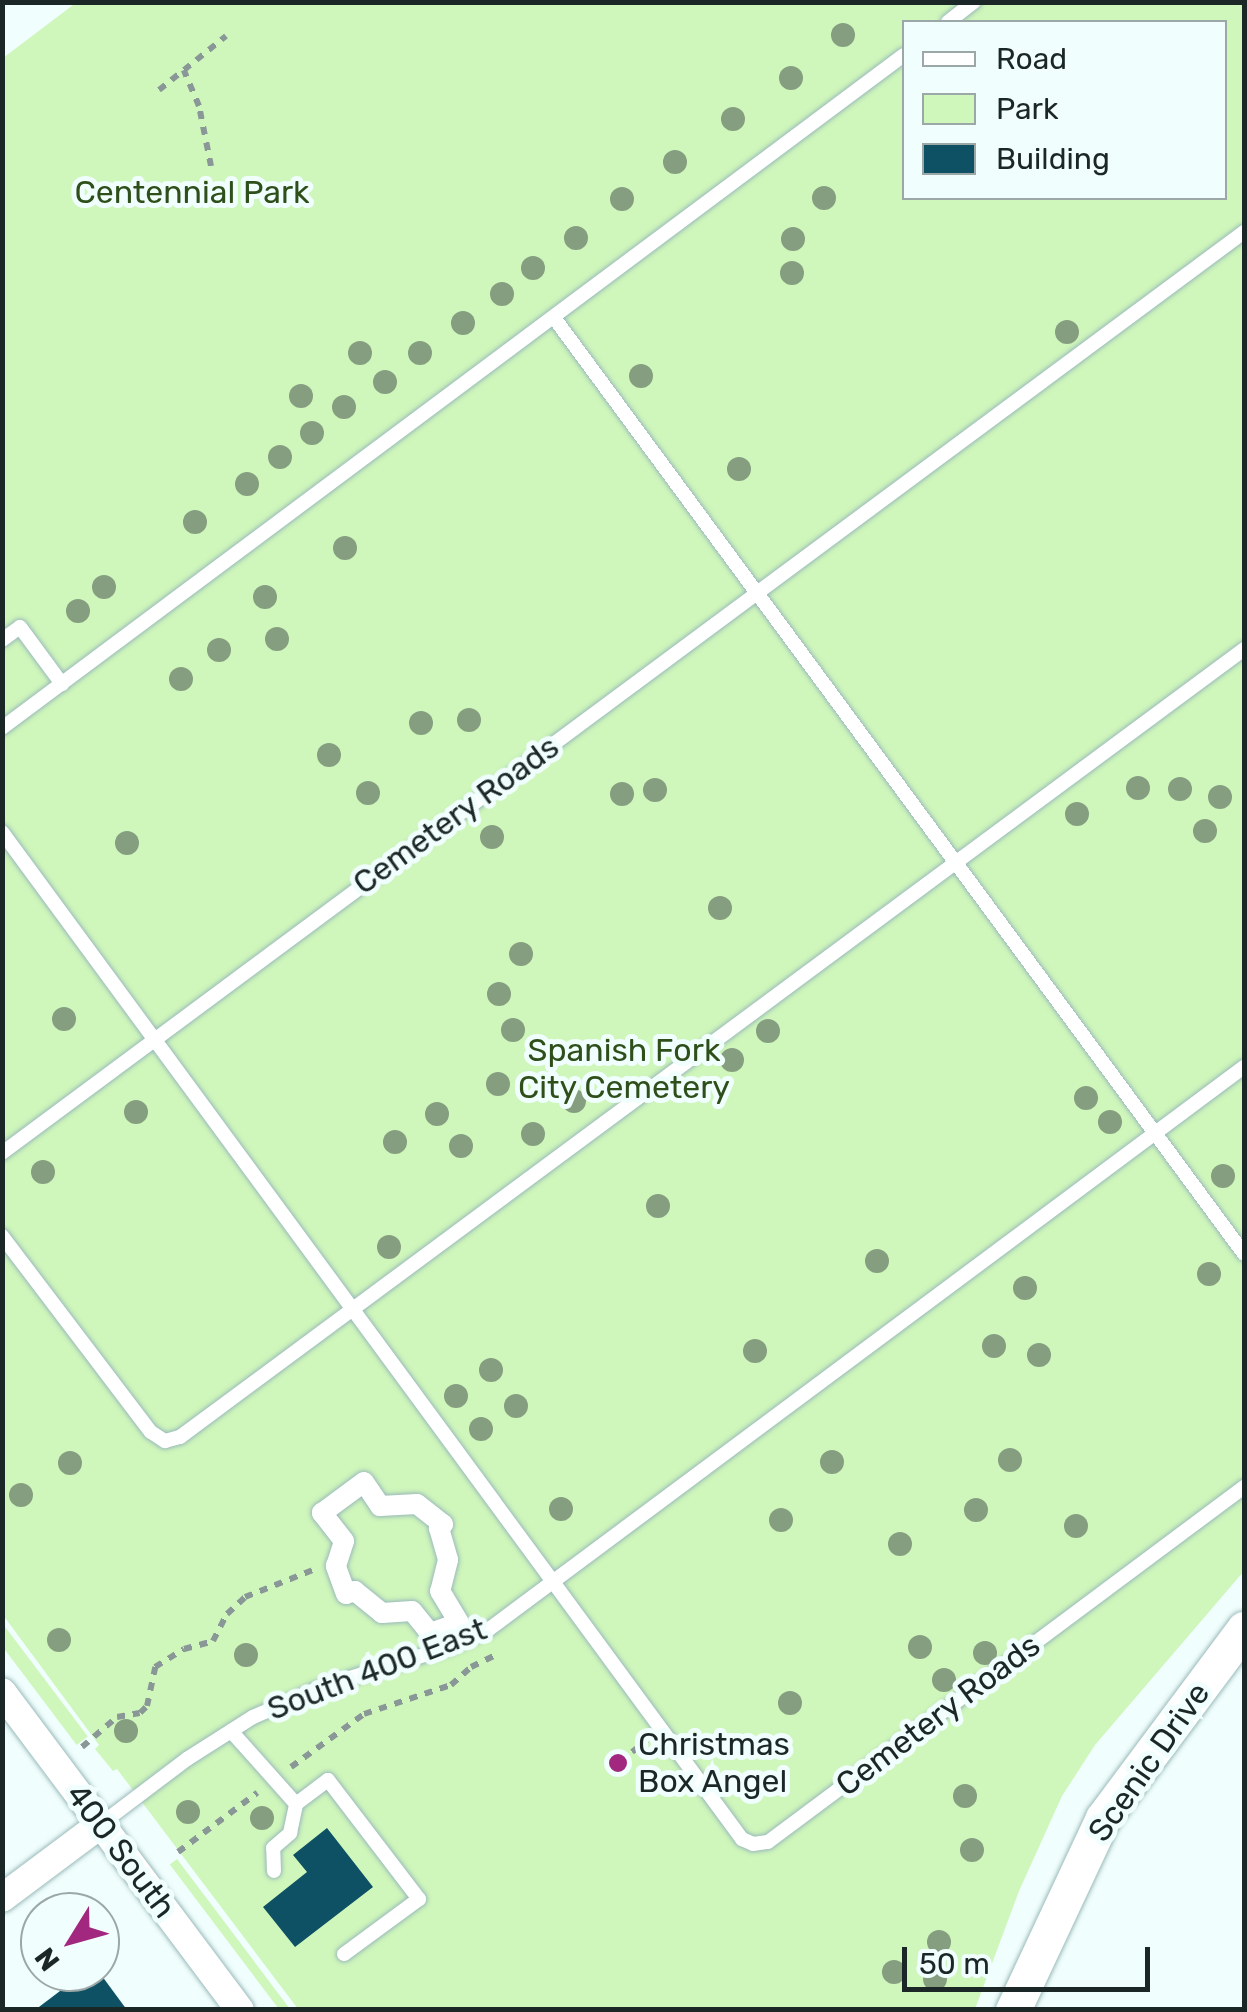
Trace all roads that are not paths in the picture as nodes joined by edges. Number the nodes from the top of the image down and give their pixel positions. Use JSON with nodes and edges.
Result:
{"nodes":[{"id":1,"x":974,"y":2,"type":"edge"},
{"id":2,"x":951,"y":20,"type":"edge"},
{"id":3,"x":902,"y":57,"type":"edge"},
{"id":4,"x":1244,"y":232,"type":"edge"},
{"id":5,"x":556,"y":319,"type":"junction"},
{"id":6,"x":758,"y":592,"type":"junction"},
{"id":7,"x":2,"y":640,"type":"edge"},
{"id":8,"x":1244,"y":649,"type":"edge"},
{"id":9,"x":62,"y":684,"type":"junction"},
{"id":10,"x":2,"y":728,"type":"edge"},
{"id":11,"x":2,"y":832,"type":"edge"},
{"id":12,"x":955,"y":862,"type":"junction"},
{"id":13,"x":154,"y":1038,"type":"junction"},
{"id":14,"x":1244,"y":1066,"type":"edge"},
{"id":15,"x":1154,"y":1132,"type":"junction"},
{"id":16,"x":2,"y":1153,"type":"edge"},
{"id":17,"x":2,"y":1236,"type":"edge"},
{"id":18,"x":1244,"y":1254,"type":"edge"},
{"id":19,"x":352,"y":1308,"type":"junction"},
{"id":20,"x":1244,"y":1487,"type":"edge"},
{"id":21,"x":336,"y":1532,"type":"joint"},
{"id":22,"x":553,"y":1579,"type":"junction"},
{"id":23,"x":1244,"y":1629,"type":"edge"},
{"id":24,"x":2,"y":1692,"type":"edge"},
{"id":25,"x":231,"y":1731,"type":"junction"},
{"id":26,"x":296,"y":1804,"type":"junction"},
{"id":27,"x":100,"y":1824,"type":"junction"},
{"id":28,"x":274,"y":1871,"type":"dead end"},
{"id":29,"x":2,"y":1898,"type":"edge"},
{"id":30,"x":344,"y":1954,"type":"dead end"},
{"id":31,"x":240,"y":2010,"type":"edge"},
{"id":32,"x":1013,"y":2010,"type":"edge"}],
"edges":[{"from":1,"to":2,"type":"lane"},
{"from":3,"to":5,"type":"lane"},
{"from":4,"to":6,"type":"lane","name":"Cemetery Roads"},
{"from":5,"to":6,"type":"lane"},
{"from":5,"to":9,"type":"lane"},
{"from":6,"to":12,"type":"lane"},
{"from":6,"to":13,"type":"lane","name":"Cemetery Roads"},
{"from":7,"to":9,"type":"lane"},
{"from":8,"to":12,"type":"lane"},
{"from":9,"to":10,"type":"lane"},
{"from":11,"to":13,"type":"lane","name":"Cemetery Roads"},
{"from":12,"to":15,"type":"lane"},
{"from":12,"to":19,"type":"lane"},
{"from":13,"to":16,"type":"lane"},
{"from":13,"to":19,"type":"lane","name":"Cemetery Roads"},
{"from":14,"to":15,"type":"lane"},
{"from":15,"to":18,"type":"lane"},
{"from":15,"to":22,"type":"lane"},
{"from":17,"to":19,"type":"lane"},
{"from":19,"to":22,"type":"lane","name":"Cemetery Roads"},
{"from":20,"to":22,"type":"lane","name":"Cemetery Roads"},
{"from":21,"to":21,"type":"street"},
{"from":22,"to":25,"type":"lane","name":"South 400 East"},
{"from":23,"to":32,"type":"street","name":"Scenic Drive"},
{"from":24,"to":27,"type":"street","name":"400 South"},
{"from":25,"to":26,"type":"lane"},
{"from":25,"to":27,"type":"lane","name":"South 400 East"},
{"from":26,"to":28,"type":"lane"},
{"from":26,"to":30,"type":"lane"},
{"from":27,"to":29,"type":"street"},
{"from":27,"to":31,"type":"street","name":"400 South"}]}
